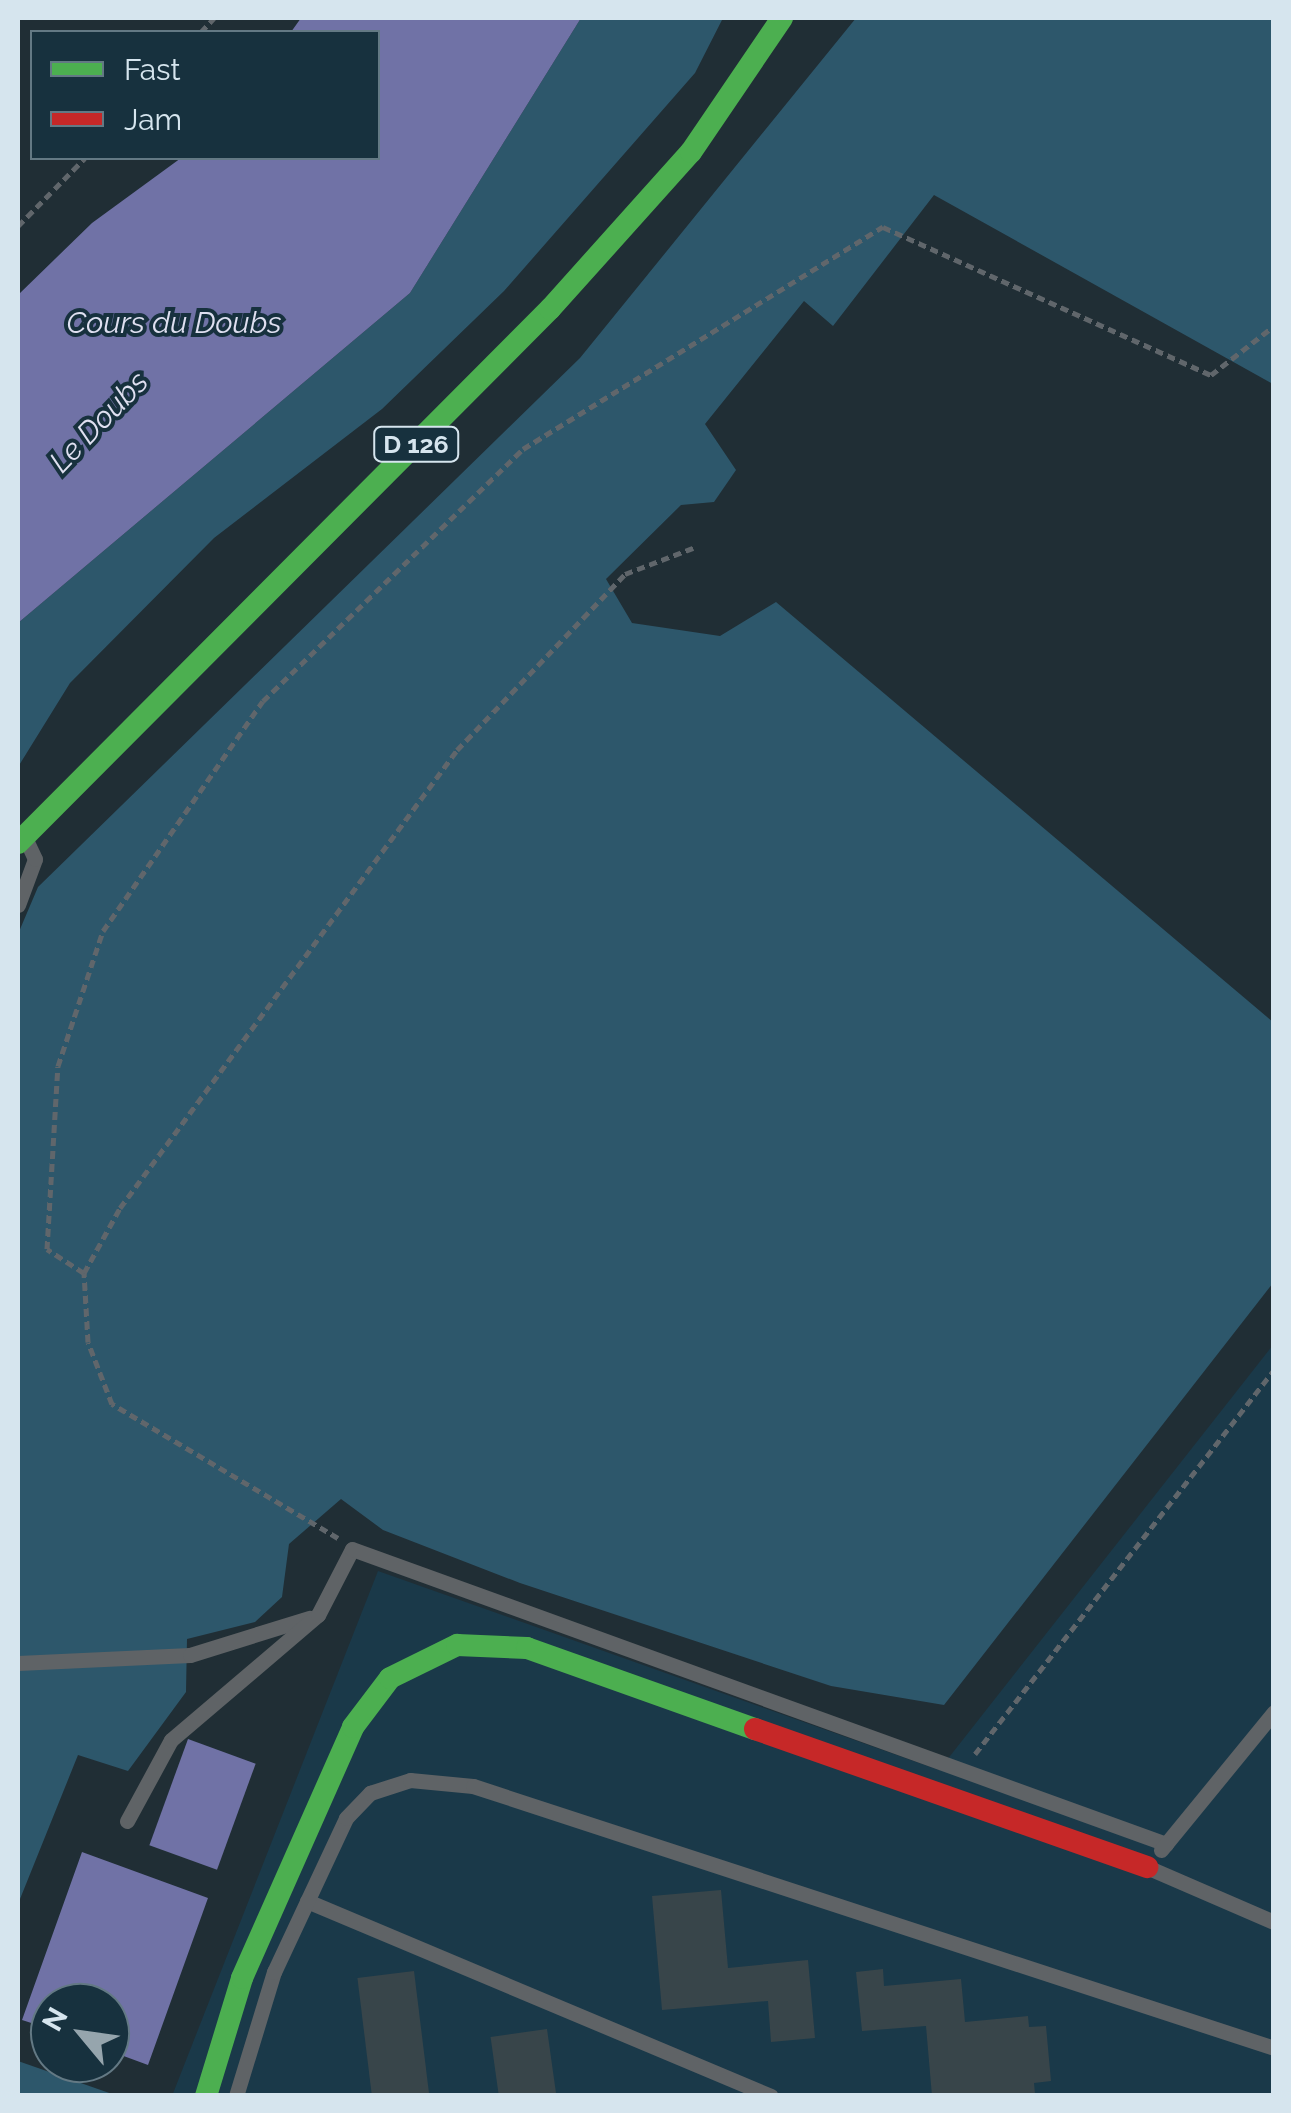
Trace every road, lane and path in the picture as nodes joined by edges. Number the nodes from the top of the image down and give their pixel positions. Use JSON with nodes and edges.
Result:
{"nodes":[{"id":1,"x":751,"y":18,"type":"edge"},
{"id":2,"x":782,"y":18,"type":"edge"},
{"id":3,"x":83,"y":160,"type":"edge"},
{"id":4,"x":18,"y":226,"type":"edge"},
{"id":5,"x":1274,"y":326,"type":"edge"},
{"id":6,"x":693,"y":548,"type":"dead end"},
{"id":7,"x":18,"y":808,"type":"edge"},
{"id":8,"x":21,"y":839,"type":"edge"},
{"id":9,"x":18,"y":905,"type":"edge"},
{"id":10,"x":84,"y":1273,"type":"junction"},
{"id":11,"x":1274,"y":1370,"type":"edge"},
{"id":12,"x":352,"y":1548,"type":"junction"},
{"id":13,"x":318,"y":1615,"type":"junction"},
{"id":14,"x":18,"y":1662,"type":"edge"},
{"id":15,"x":1274,"y":1712,"type":"edge"},
{"id":16,"x":963,"y":1769,"type":"junction"},
{"id":17,"x":127,"y":1821,"type":"dead end"},
{"id":18,"x":1166,"y":1844,"type":"junction"},
{"id":19,"x":1148,"y":1867,"type":"junction"},
{"id":20,"x":307,"y":1901,"type":"junction"},
{"id":21,"x":1274,"y":1922,"type":"edge"},
{"id":22,"x":1274,"y":2048,"type":"edge"},
{"id":23,"x":206,"y":2096,"type":"edge"},
{"id":24,"x":236,"y":2096,"type":"edge"},
{"id":25,"x":771,"y":2096,"type":"edge"}],
"edges":[{"from":1,"to":7,"type":"main road","number":"D 126"},
{"from":2,"to":8,"type":"main road","number":"D 126"},
{"from":3,"to":4,"type":"path"},
{"from":5,"to":10,"type":"path"},
{"from":6,"to":10,"type":"path"},
{"from":8,"to":9,"type":"lane"},
{"from":10,"to":12,"type":"path"},
{"from":11,"to":16,"type":"path"},
{"from":12,"to":13,"type":"lane"},
{"from":12,"to":16,"type":"lane"},
{"from":13,"to":14,"type":"lane"},
{"from":13,"to":17,"type":"lane"},
{"from":15,"to":18,"type":"lane"},
{"from":16,"to":18,"type":"lane"},
{"from":18,"to":19,"type":"lane"},
{"from":19,"to":21,"type":"lane"},
{"from":19,"to":23,"type":"main road"},
{"from":20,"to":22,"type":"lane"},
{"from":20,"to":24,"type":"lane"},
{"from":20,"to":25,"type":"lane"}]}
